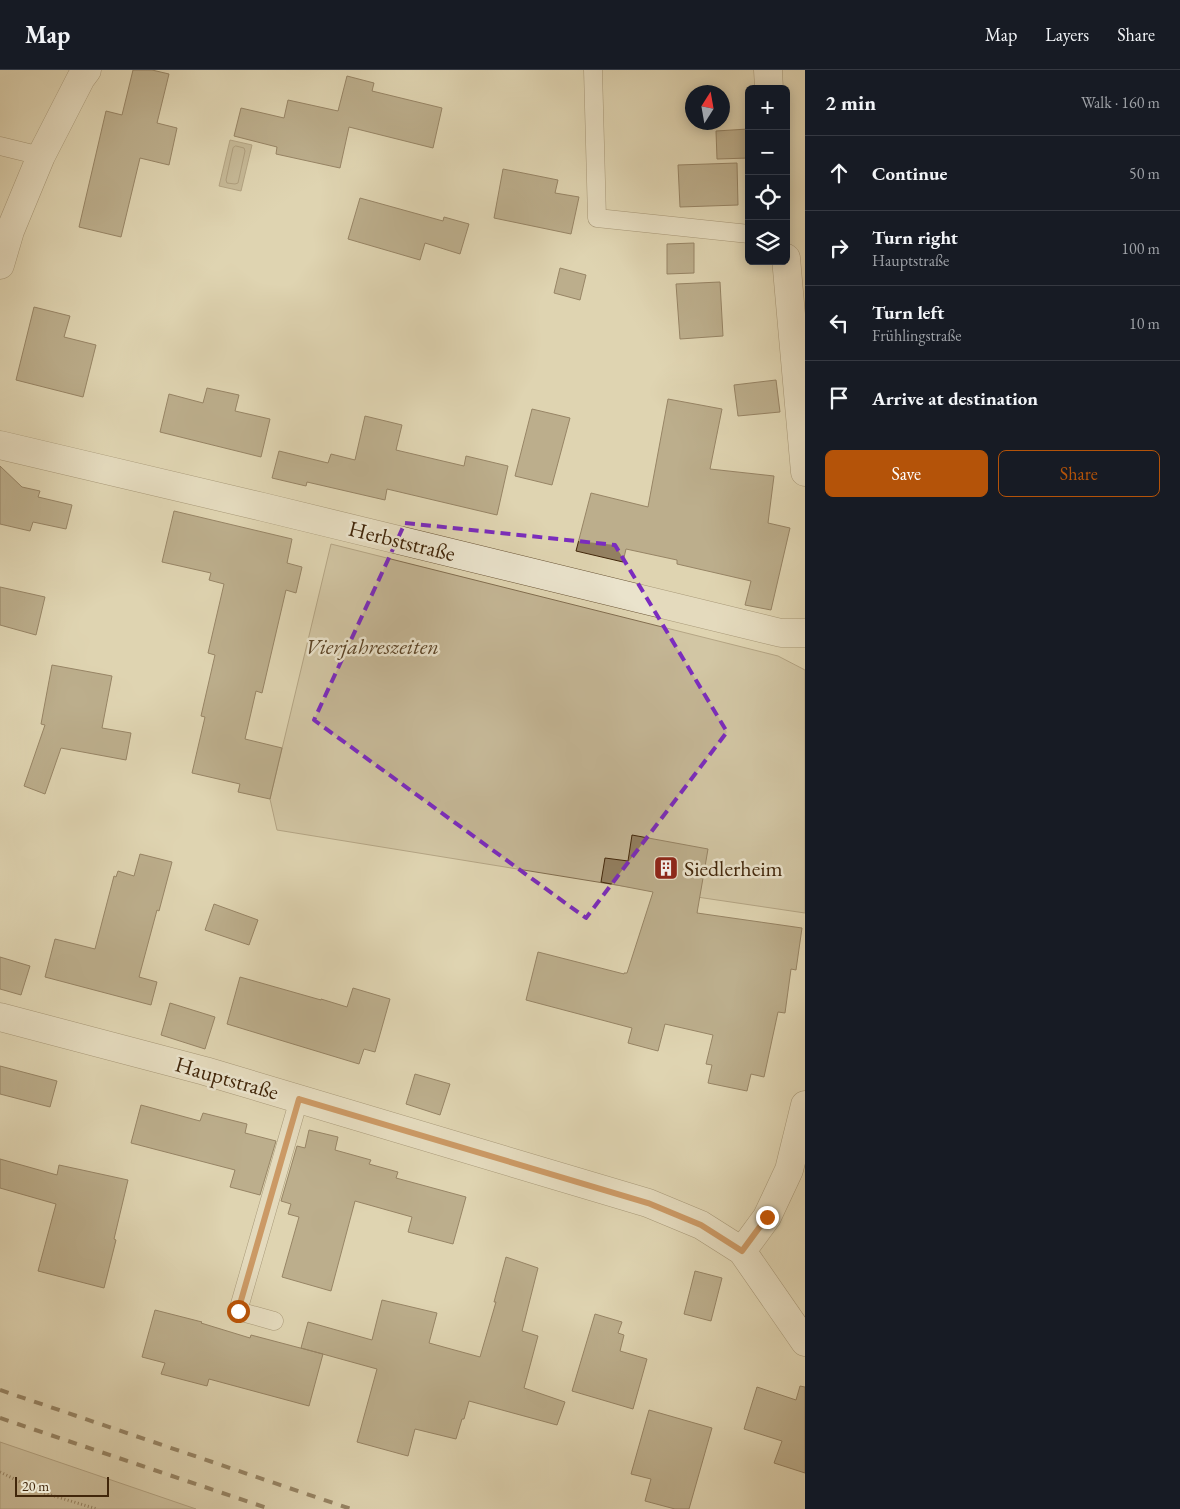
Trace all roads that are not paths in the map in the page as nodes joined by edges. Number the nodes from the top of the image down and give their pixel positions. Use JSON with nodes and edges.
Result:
{"nodes":[{"id":1,"x":87,"y":70,"type":"edge"},
{"id":2,"x":593,"y":70,"type":"edge"},
{"id":3,"x":768,"y":70,"type":"edge"},
{"id":4,"x":770,"y":85,"type":"edge"},
{"id":5,"x":0,"y":146,"type":"edge"},
{"id":6,"x":41,"y":156,"type":"junction"},
{"id":7,"x":745,"y":234,"type":"edge"},
{"id":8,"x":0,"y":265,"type":"edge"},
{"id":9,"x":787,"y":265,"type":"edge"},
{"id":10,"x":804,"y":441,"type":"edge"},
{"id":11,"x":0,"y":445,"type":"edge"},
{"id":12,"x":805,"y":472,"type":"edge"},
{"id":13,"x":805,"y":633,"type":"edge"},
{"id":14,"x":0,"y":1017,"type":"edge"},
{"id":15,"x":299,"y":1099,"type":"junction"},
{"id":16,"x":805,"y":1105,"type":"edge"},
{"id":17,"x":742,"y":1251,"type":"junction"},
{"id":18,"x":274,"y":1321,"type":"dead end"},
{"id":19,"x":805,"y":1342,"type":"edge"}],
"edges":[{"from":1,"to":6,"type":"street"},
{"from":2,"to":7,"type":"lane"},
{"from":3,"to":4,"type":"street"},
{"from":5,"to":6,"type":"lane"},
{"from":6,"to":8,"type":"street"},
{"from":9,"to":10,"type":"street"},
{"from":10,"to":12,"type":"street"},
{"from":11,"to":13,"type":"street","name":"Herbststraße"},
{"from":14,"to":15,"type":"street","name":"Hauptstraße"},
{"from":15,"to":17,"type":"street","name":"Hauptstraße"},
{"from":15,"to":18,"type":"lane"},
{"from":16,"to":17,"type":"street"},
{"from":17,"to":19,"type":"street","name":"Hauptstraße"}]}
